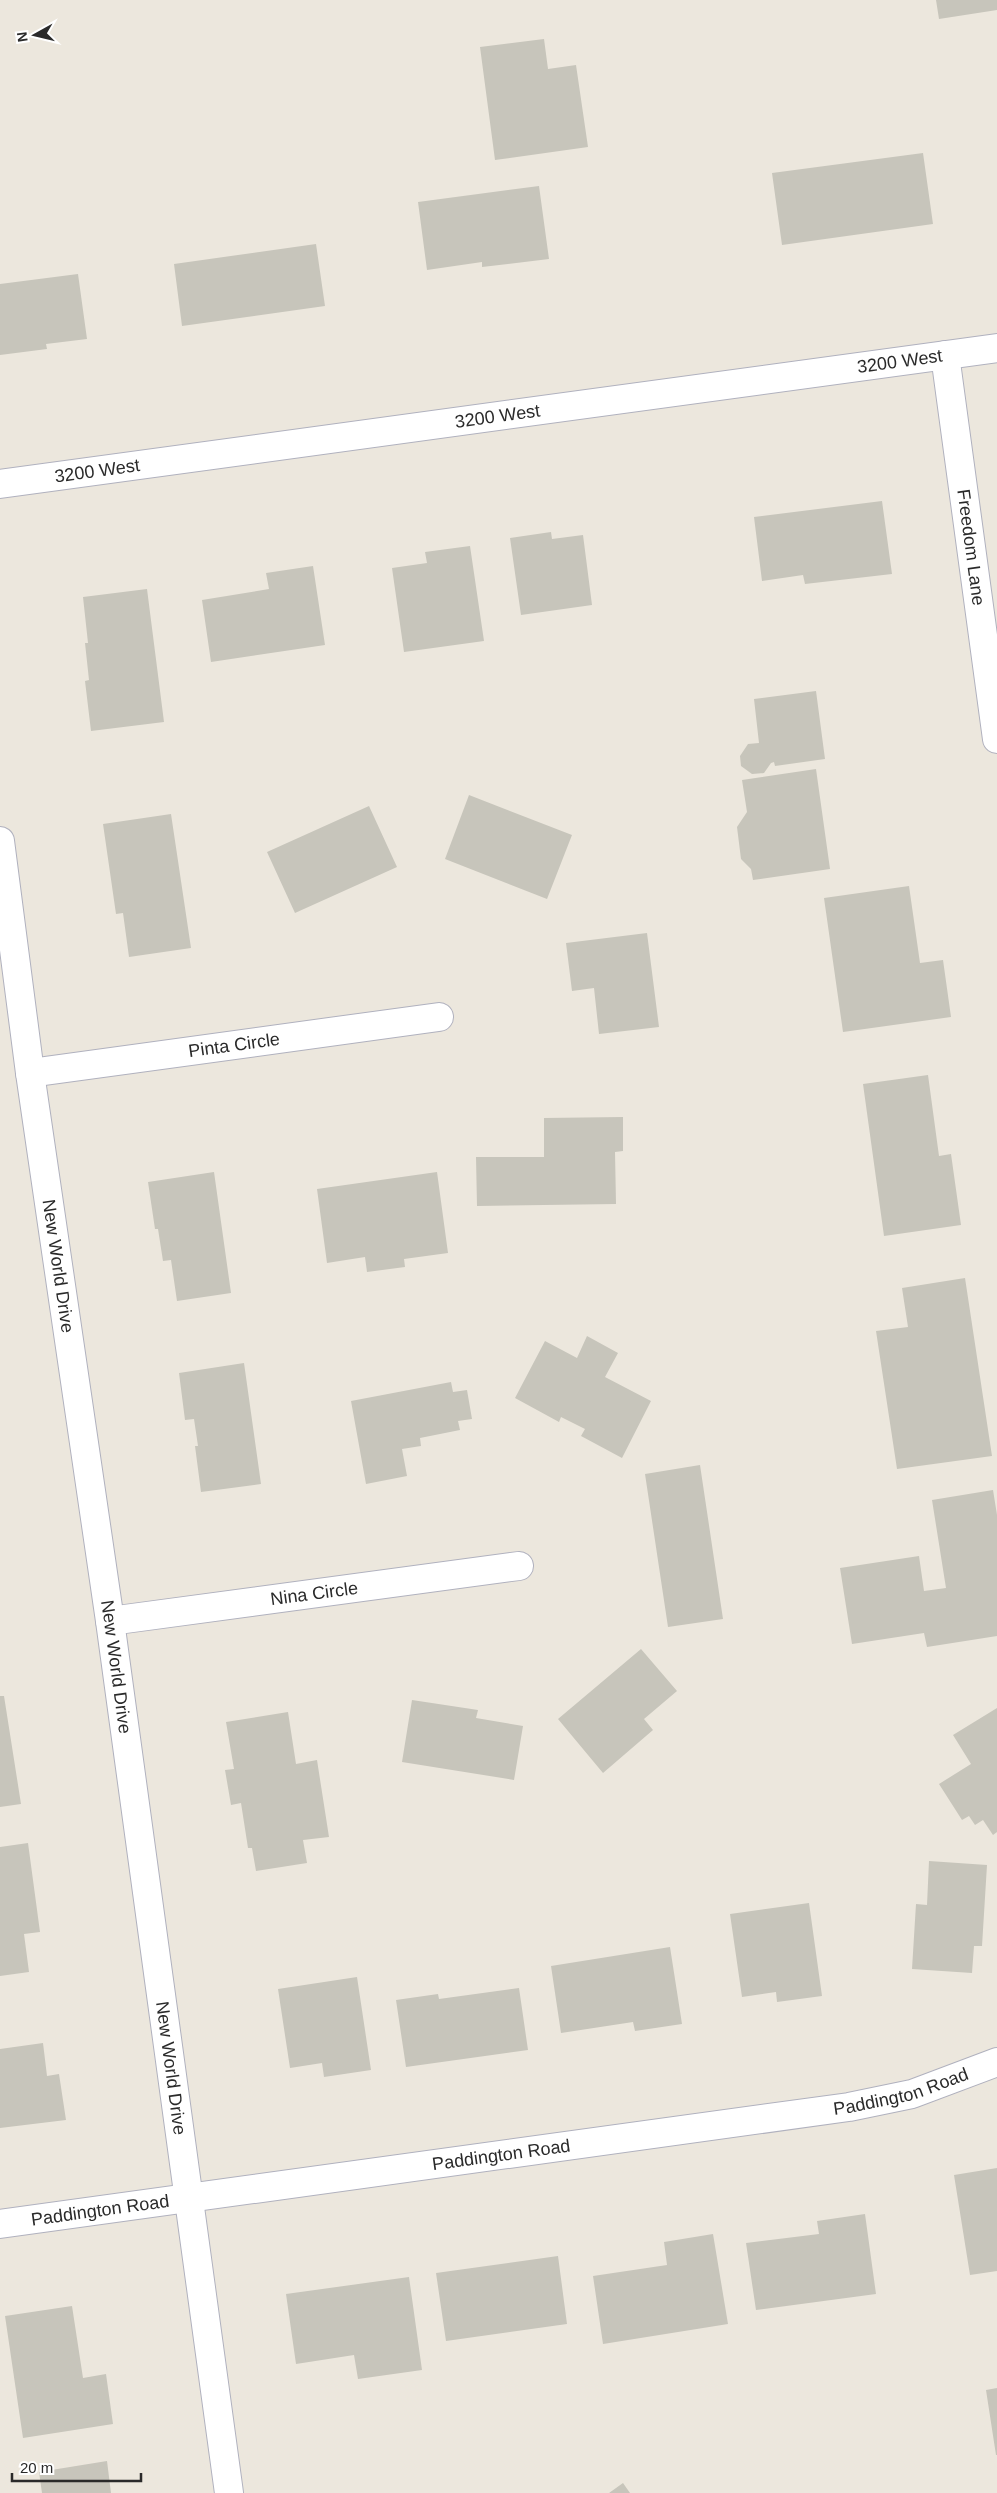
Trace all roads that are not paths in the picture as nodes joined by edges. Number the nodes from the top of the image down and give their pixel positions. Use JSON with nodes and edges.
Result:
{"nodes":[{"id":1,"x":997,"y":348,"type":"edge"},
{"id":2,"x":945,"y":355,"type":"junction"},
{"id":3,"x":0,"y":484,"type":"edge"},
{"id":4,"x":997,"y":739,"type":"edge"},
{"id":5,"x":0,"y":841,"type":"edge"},
{"id":6,"x":440,"y":1017,"type":"dead end"},
{"id":7,"x":30,"y":1073,"type":"junction"},
{"id":8,"x":519,"y":1566,"type":"dead end"},
{"id":9,"x":110,"y":1621,"type":"junction"},
{"id":10,"x":997,"y":2062,"type":"edge"},
{"id":11,"x":188,"y":2199,"type":"junction"},
{"id":12,"x":0,"y":2224,"type":"edge"},
{"id":13,"x":229,"y":2493,"type":"edge"}],
"edges":[{"from":1,"to":2,"type":"street","name":"3200 West"},
{"from":2,"to":3,"type":"street","name":"3200 West"},
{"from":2,"to":4,"type":"street","name":"Freedom Lane"},
{"from":5,"to":7,"type":"street","name":"New World Drive"},
{"from":6,"to":7,"type":"street","name":"Pinta Circle"},
{"from":7,"to":9,"type":"street","name":"New World Drive"},
{"from":8,"to":9,"type":"street","name":"Nina Circle"},
{"from":9,"to":11,"type":"street","name":"New World Drive"},
{"from":10,"to":11,"type":"street","name":"Paddington Road"},
{"from":11,"to":12,"type":"street","name":"Paddington Road"},
{"from":11,"to":13,"type":"street","name":"New World Drive"}]}
